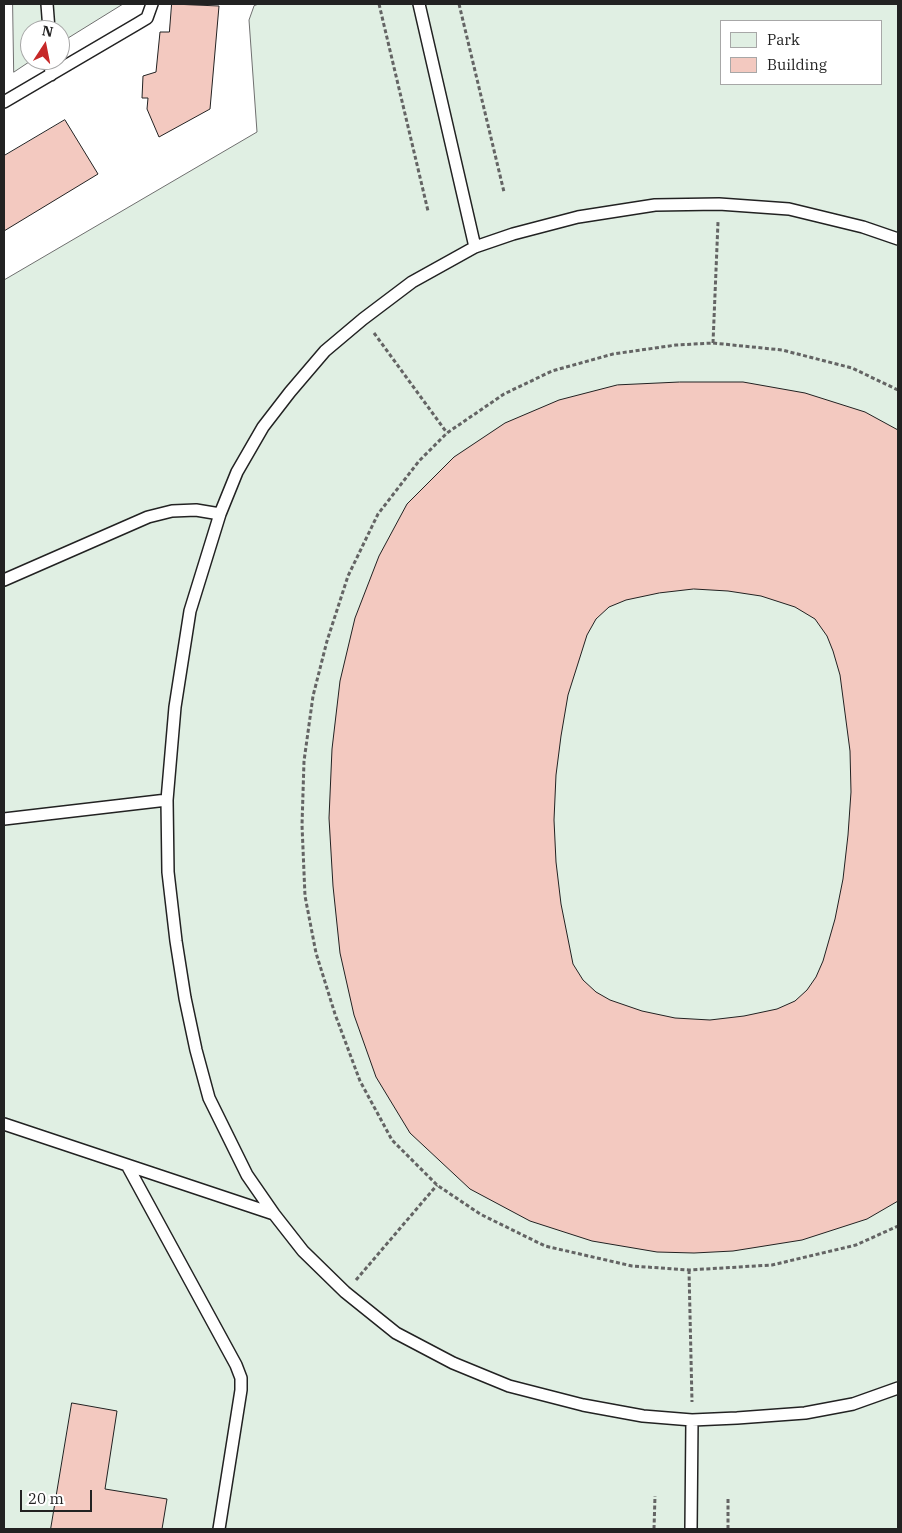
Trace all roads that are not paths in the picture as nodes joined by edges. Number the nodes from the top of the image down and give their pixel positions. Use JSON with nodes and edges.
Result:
{"nodes":[{"id":1,"x":47,"y":4,"type":"edge"},
{"id":2,"x":152,"y":4,"type":"edge"},
{"id":3,"x":419,"y":4,"type":"edge"},
{"id":4,"x":48,"y":20,"type":"edge"},
{"id":5,"x":51,"y":70,"type":"edge"},
{"id":6,"x":51,"y":75,"type":"junction"},
{"id":7,"x":4,"y":102,"type":"edge"},
{"id":8,"x":898,"y":239,"type":"edge"},
{"id":9,"x":475,"y":247,"type":"junction"},
{"id":10,"x":220,"y":514,"type":"junction"},
{"id":11,"x":4,"y":580,"type":"edge"},
{"id":12,"x":167,"y":800,"type":"junction"},
{"id":13,"x":4,"y":819,"type":"edge"},
{"id":14,"x":4,"y":1124,"type":"edge"},
{"id":15,"x":126,"y":1165,"type":"junction"},
{"id":16,"x":274,"y":1214,"type":"junction"},
{"id":17,"x":898,"y":1388,"type":"edge"},
{"id":18,"x":692,"y":1420,"type":"junction"},
{"id":19,"x":219,"y":1529,"type":"edge"},
{"id":20,"x":691,"y":1529,"type":"edge"}],
"edges":[{"from":1,"to":4,"type":"lane"},
{"from":2,"to":6,"type":"lane"},
{"from":3,"to":9,"type":"lane"},
{"from":5,"to":6,"type":"lane"},
{"from":6,"to":7,"type":"lane"},
{"from":8,"to":9,"type":"lane"},
{"from":9,"to":10,"type":"lane"},
{"from":10,"to":11,"type":"lane"},
{"from":10,"to":12,"type":"lane"},
{"from":12,"to":13,"type":"lane"},
{"from":12,"to":16,"type":"lane"},
{"from":14,"to":15,"type":"lane"},
{"from":15,"to":16,"type":"lane"},
{"from":15,"to":19,"type":"lane"},
{"from":16,"to":18,"type":"lane"},
{"from":17,"to":18,"type":"lane"},
{"from":18,"to":20,"type":"lane"}]}
